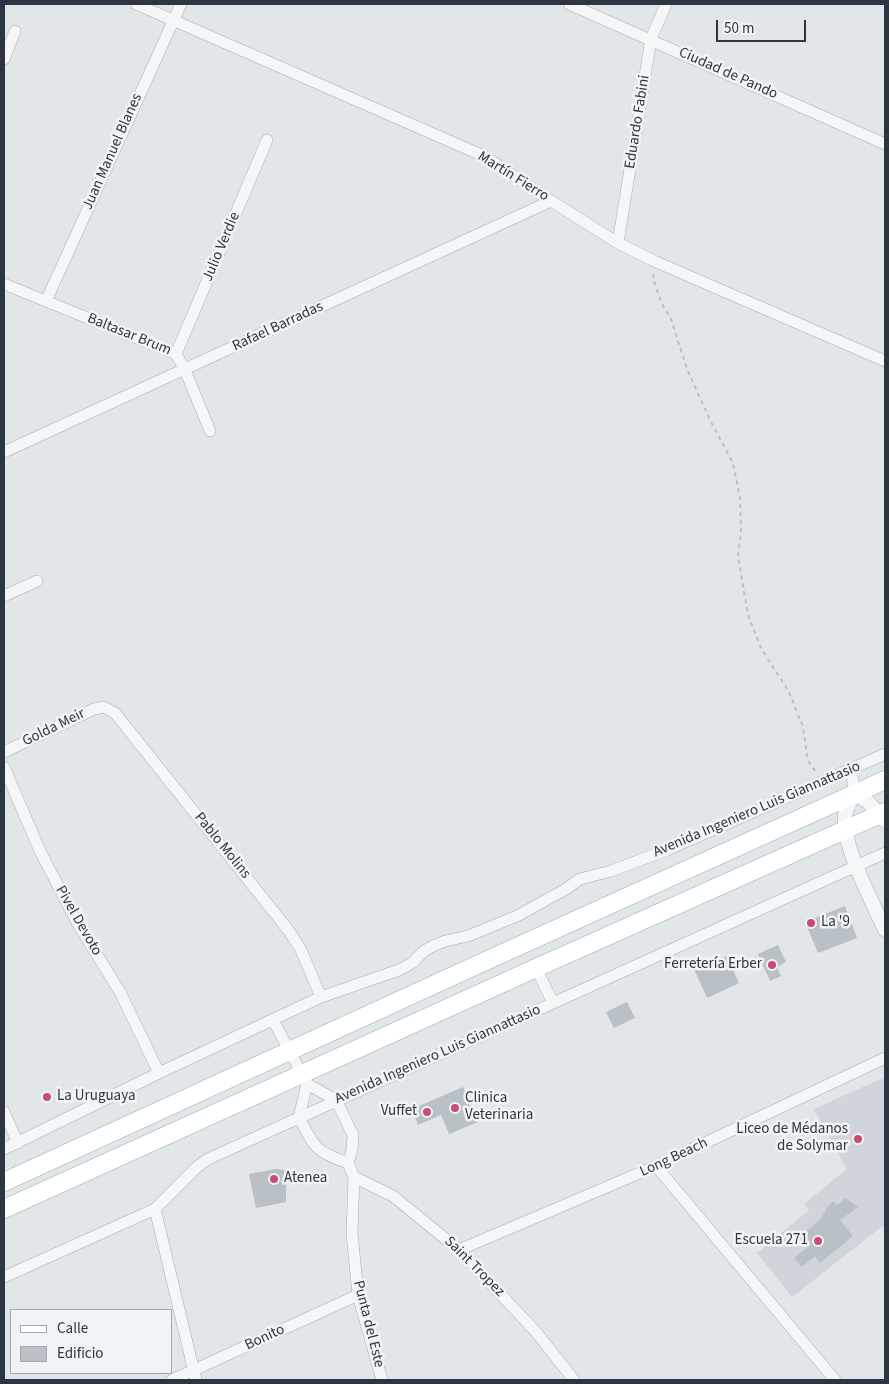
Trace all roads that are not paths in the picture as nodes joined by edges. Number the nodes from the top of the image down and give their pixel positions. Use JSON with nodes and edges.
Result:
{"nodes":[{"id":1,"x":136,"y":4,"type":"edge"},
{"id":2,"x":181,"y":4,"type":"edge"},
{"id":3,"x":569,"y":4,"type":"edge"},
{"id":4,"x":666,"y":4,"type":"edge"},
{"id":5,"x":173,"y":20,"type":"junction"},
{"id":6,"x":15,"y":31,"type":"dead end"},
{"id":7,"x":651,"y":39,"type":"junction"},
{"id":8,"x":4,"y":59,"type":"edge"},
{"id":9,"x":267,"y":140,"type":"dead end"},
{"id":10,"x":885,"y":144,"type":"edge"},
{"id":11,"x":551,"y":201,"type":"junction"},
{"id":12,"x":618,"y":243,"type":"junction"},
{"id":13,"x":4,"y":284,"type":"edge"},
{"id":14,"x":46,"y":301,"type":"junction"},
{"id":15,"x":176,"y":354,"type":"junction"},
{"id":16,"x":885,"y":361,"type":"edge"},
{"id":17,"x":185,"y":370,"type":"junction"},
{"id":18,"x":210,"y":431,"type":"dead end"},
{"id":19,"x":4,"y":452,"type":"edge"},
{"id":20,"x":36,"y":581,"type":"dead end"},
{"id":21,"x":4,"y":596,"type":"edge"},
{"id":22,"x":104,"y":708,"type":"joint"},
{"id":23,"x":4,"y":752,"type":"edge"},
{"id":24,"x":885,"y":754,"type":"edge"},
{"id":25,"x":4,"y":767,"type":"edge"},
{"id":26,"x":851,"y":770,"type":"junction"},
{"id":27,"x":885,"y":780,"type":"edge"},
{"id":28,"x":855,"y":794,"type":"junction"},
{"id":29,"x":884,"y":816,"type":"edge"},
{"id":30,"x":845,"y":830,"type":"junction"},
{"id":31,"x":885,"y":853,"type":"edge"},
{"id":32,"x":856,"y":866,"type":"junction"},
{"id":33,"x":885,"y":930,"type":"edge"},
{"id":34,"x":536,"y":968,"type":"junction"},
{"id":35,"x":321,"y":997,"type":"junction"},
{"id":36,"x":553,"y":1003,"type":"junction"},
{"id":37,"x":274,"y":1020,"type":"junction"},
{"id":38,"x":290,"y":1052,"type":"junction"},
{"id":39,"x":885,"y":1058,"type":"edge"},
{"id":40,"x":159,"y":1073,"type":"junction"},
{"id":41,"x":304,"y":1079,"type":"junction"},
{"id":42,"x":336,"y":1100,"type":"junction"},
{"id":43,"x":4,"y":1112,"type":"edge"},
{"id":44,"x":299,"y":1117,"type":"junction"},
{"id":45,"x":18,"y":1143,"type":"junction"},
{"id":46,"x":4,"y":1149,"type":"edge"},
{"id":47,"x":348,"y":1164,"type":"junction"},
{"id":48,"x":656,"y":1166,"type":"junction"},
{"id":49,"x":354,"y":1177,"type":"junction"},
{"id":50,"x":4,"y":1182,"type":"edge"},
{"id":51,"x":155,"y":1209,"type":"junction"},
{"id":52,"x":4,"y":1210,"type":"edge"},
{"id":53,"x":459,"y":1250,"type":"junction"},
{"id":54,"x":4,"y":1277,"type":"edge"},
{"id":55,"x":358,"y":1295,"type":"junction"},
{"id":56,"x":195,"y":1376,"type":"edge"},
{"id":57,"x":172,"y":1380,"type":"edge"},
{"id":58,"x":382,"y":1380,"type":"edge"},
{"id":59,"x":574,"y":1380,"type":"edge"},
{"id":60,"x":835,"y":1380,"type":"edge"}],
"edges":[{"from":1,"to":5,"type":"street","name":"Martín Fierro"},
{"from":2,"to":5,"type":"street","name":"Juan Manuel Blanes"},
{"from":3,"to":7,"type":"street","name":"Ciudad de Pando"},
{"from":4,"to":7,"type":"street","name":"Eduardo Fabini"},
{"from":5,"to":11,"type":"street","name":"Martín Fierro"},
{"from":5,"to":14,"type":"street","name":"Juan Manuel Blanes"},
{"from":6,"to":8,"type":"street"},
{"from":7,"to":10,"type":"street","name":"Ciudad de Pando"},
{"from":7,"to":12,"type":"street","name":"Eduardo Fabini"},
{"from":9,"to":15,"type":"street","name":"Julio Verdie"},
{"from":11,"to":12,"type":"street","name":"Martín Fierro"},
{"from":11,"to":17,"type":"street","name":"Rafael Barradas"},
{"from":12,"to":16,"type":"street","name":"Martín Fierro"},
{"from":13,"to":14,"type":"street","name":"Baltasar Brum"},
{"from":14,"to":15,"type":"street","name":"Baltasar Brum"},
{"from":15,"to":17,"type":"street","name":"Baltasar Brum"},
{"from":17,"to":18,"type":"street","name":"Baltasar Brum"},
{"from":17,"to":19,"type":"street","name":"Rafael Barradas"},
{"from":20,"to":21,"type":"street"},
{"from":22,"to":23,"type":"street","name":"Golda Meir"},
{"from":22,"to":35,"type":"street","name":"Pablo Molins"},
{"from":24,"to":26,"type":"street","name":"Avenida Ingeniero Luis Giannattasio"},
{"from":25,"to":40,"type":"street","name":"Pivel Devoto"},
{"from":26,"to":28,"type":"street"},
{"from":26,"to":35,"type":"street","name":"Avenida Ingeniero Luis Giannattasio"},
{"from":27,"to":28,"type":"main road","name":"Avenida Ingeniero Luis Giannattasio"},
{"from":28,"to":29,"type":"street"},
{"from":28,"to":30,"type":"street"},
{"from":28,"to":38,"type":"main road","name":"Avenida Ingeniero Luis Giannattasio"},
{"from":29,"to":30,"type":"main road"},
{"from":30,"to":32,"type":"street"},
{"from":30,"to":34,"type":"main road"},
{"from":31,"to":32,"type":"street","name":"Avenida Ingeniero Luis Giannattasio"},
{"from":32,"to":33,"type":"street"},
{"from":32,"to":36,"type":"street","name":"Avenida Ingeniero Luis Giannattasio"},
{"from":34,"to":36,"type":"street"},
{"from":34,"to":41,"type":"main road"},
{"from":35,"to":37,"type":"street","name":"Avenida Ingeniero Luis Giannattasio"},
{"from":36,"to":42,"type":"street","name":"Avenida Ingeniero Luis Giannattasio"},
{"from":37,"to":38,"type":"street"},
{"from":37,"to":40,"type":"street","name":"Avenida Ingeniero Luis Giannattasio"},
{"from":38,"to":41,"type":"street"},
{"from":38,"to":50,"type":"main road","name":"Avenida Ingeniero Luis Giannattasio"},
{"from":39,"to":48,"type":"street","name":"Long Beach"},
{"from":40,"to":45,"type":"street","name":"Avenida Ingeniero Luis Giannattasio"},
{"from":41,"to":42,"type":"street"},
{"from":41,"to":44,"type":"street"},
{"from":41,"to":52,"type":"main road"},
{"from":42,"to":44,"type":"street","name":"Avenida Ingeniero Luis Giannattasio"},
{"from":42,"to":47,"type":"street"},
{"from":43,"to":45,"type":"street"},
{"from":44,"to":47,"type":"street"},
{"from":44,"to":51,"type":"street","name":"Avenida Ingeniero Luis Giannattasio"},
{"from":45,"to":46,"type":"street","name":"Avenida Ingeniero Luis Giannattasio"},
{"from":47,"to":49,"type":"street"},
{"from":48,"to":53,"type":"street","name":"Long Beach"},
{"from":48,"to":60,"type":"street"},
{"from":49,"to":53,"type":"street","name":"Saint Tropez"},
{"from":49,"to":55,"type":"street","name":"Punta del Este"},
{"from":51,"to":54,"type":"street","name":"Avenida Ingeniero Luis Giannattasio"},
{"from":51,"to":56,"type":"street"},
{"from":53,"to":59,"type":"street","name":"Saint Tropez"},
{"from":55,"to":56,"type":"street","name":"Bonito"},
{"from":55,"to":58,"type":"street","name":"Punta del Este"},
{"from":56,"to":57,"type":"street","name":"Bonito"}]}
